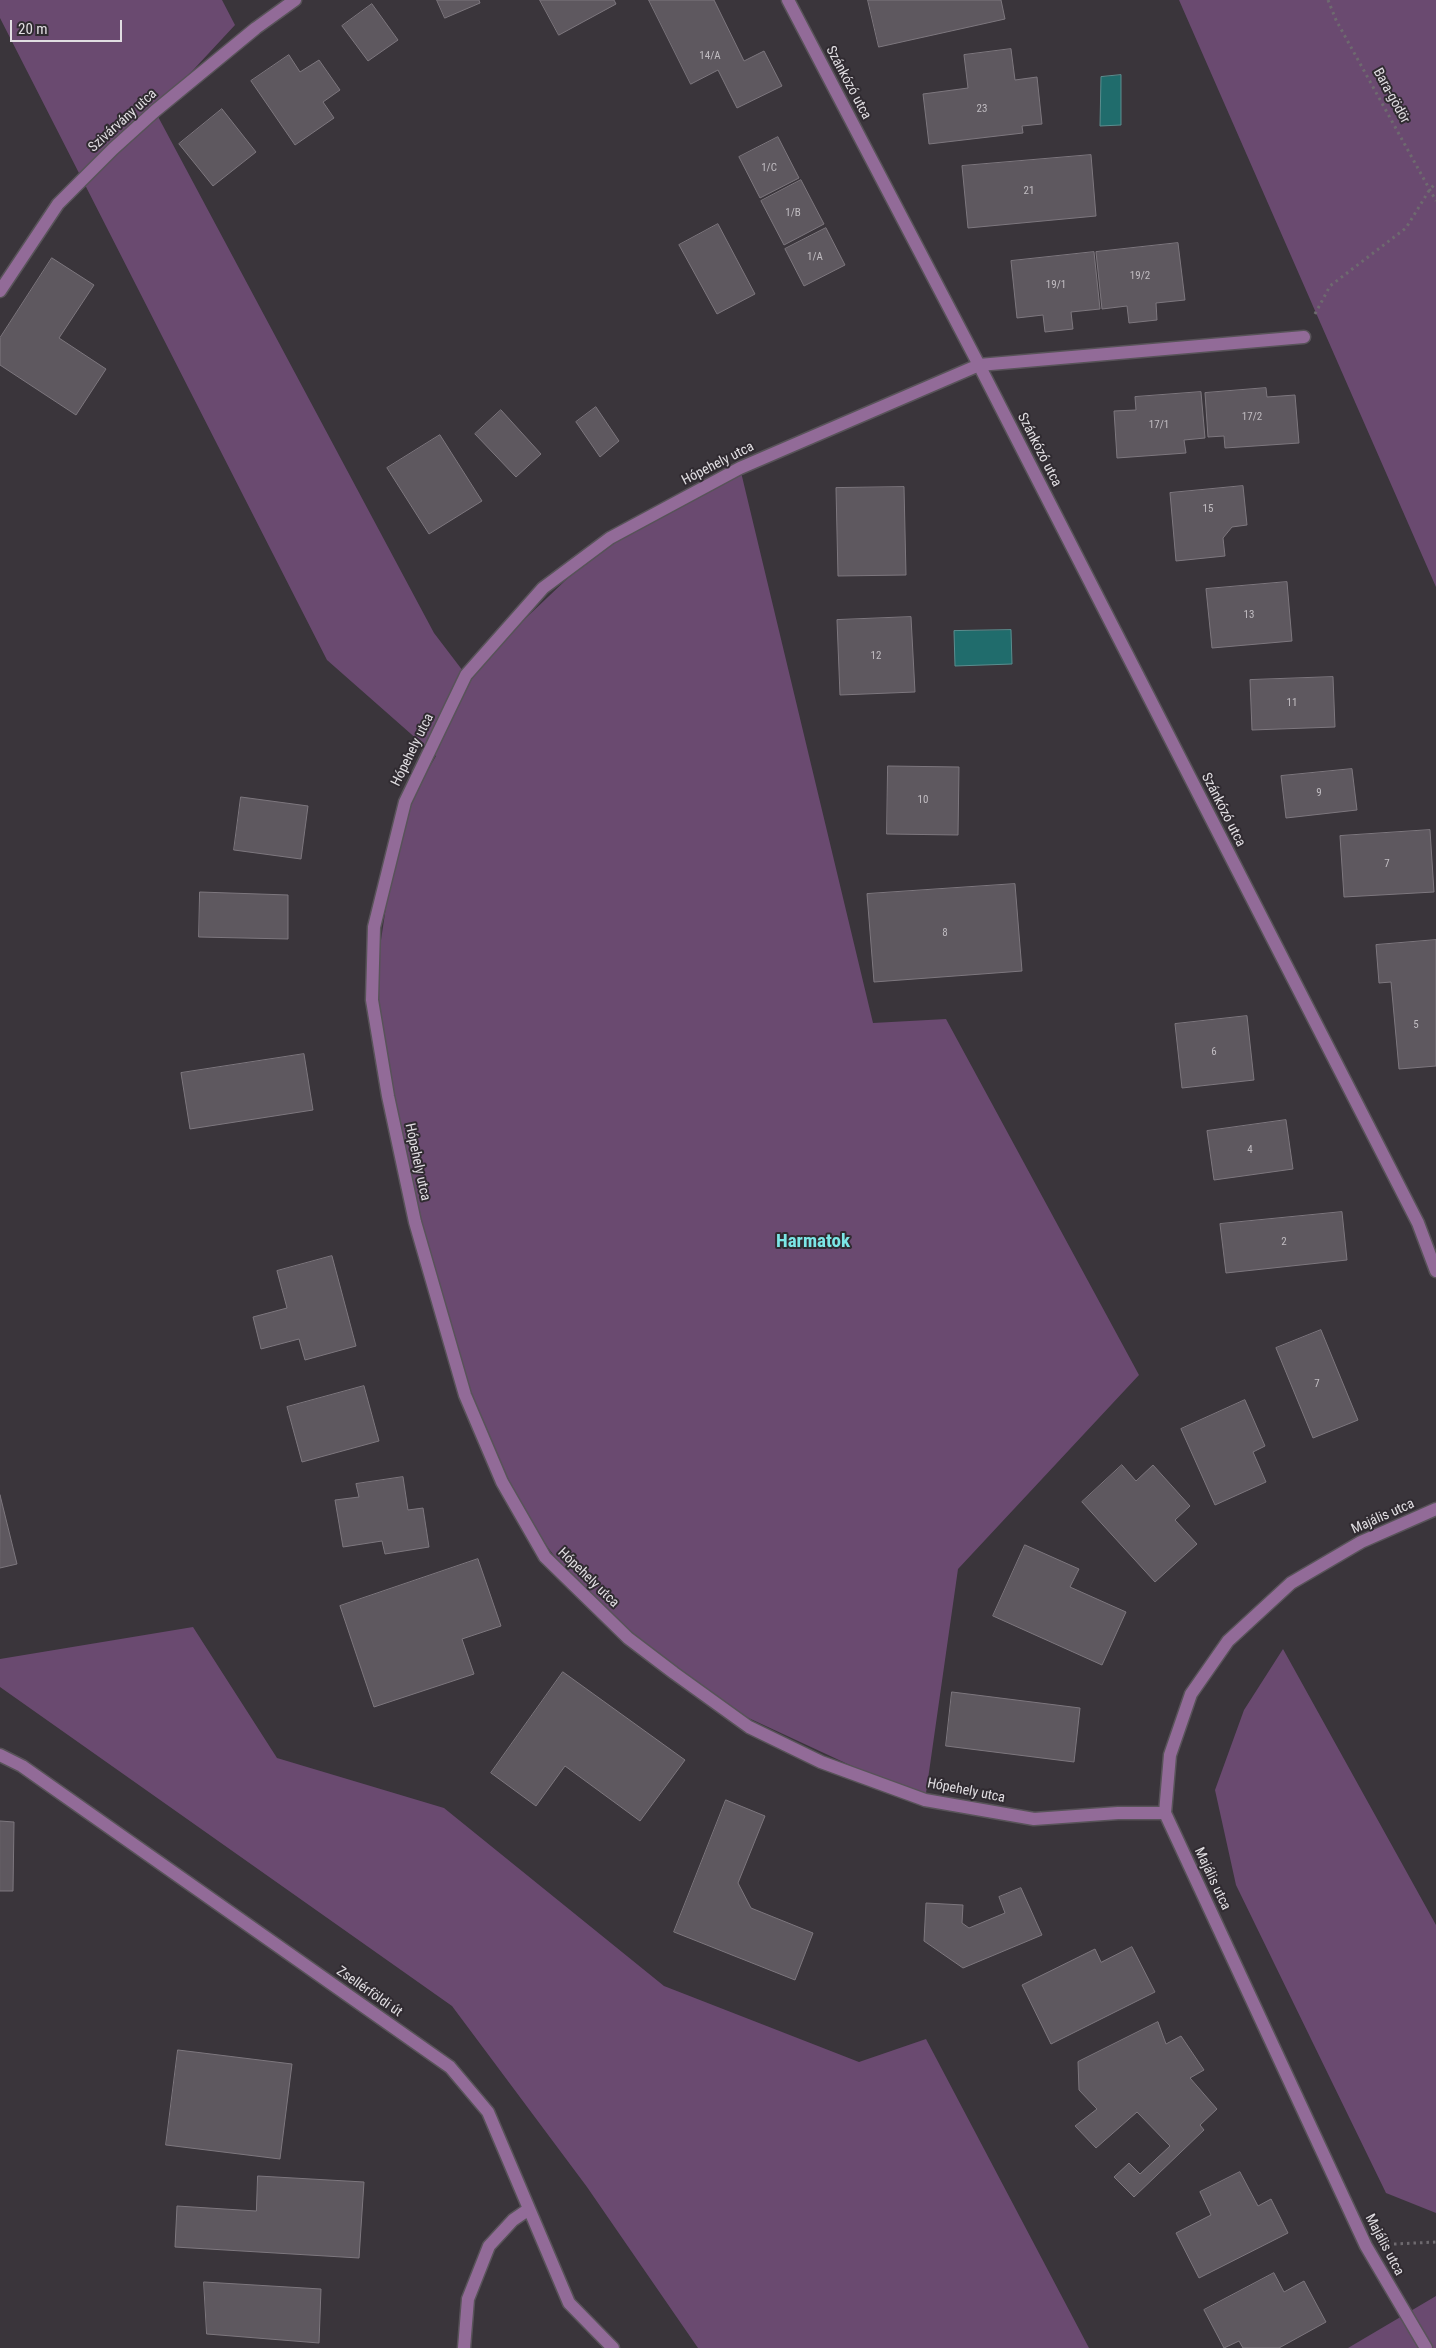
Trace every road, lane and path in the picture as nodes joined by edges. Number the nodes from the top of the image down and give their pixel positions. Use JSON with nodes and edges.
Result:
{"nodes":[{"id":1,"x":295,"y":0,"type":"edge"},
{"id":2,"x":788,"y":0,"type":"edge"},
{"id":3,"x":1328,"y":0,"type":"edge"},
{"id":4,"x":1436,"y":183,"type":"edge"},
{"id":5,"x":1430,"y":189,"type":"junction"},
{"id":6,"x":1436,"y":201,"type":"edge"},
{"id":7,"x":0,"y":291,"type":"edge"},
{"id":8,"x":1304,"y":336,"type":"joint"},
{"id":9,"x":979,"y":365,"type":"junction"},
{"id":10,"x":1436,"y":1271,"type":"edge"},
{"id":11,"x":1436,"y":1509,"type":"edge"},
{"id":12,"x":0,"y":1755,"type":"edge"},
{"id":13,"x":1165,"y":1813,"type":"junction"},
{"id":14,"x":529,"y":2209,"type":"junction"},
{"id":15,"x":1436,"y":2242,"type":"edge"},
{"id":16,"x":1366,"y":2246,"type":"junction"},
{"id":17,"x":464,"y":2348,"type":"edge"},
{"id":18,"x":613,"y":2348,"type":"edge"},
{"id":19,"x":1426,"y":2348,"type":"edge"}],
"edges":[{"from":1,"to":7,"type":"street","name":"Szivárvány utca"},
{"from":2,"to":9,"type":"street","name":"Szánkózó utca"},
{"from":3,"to":5,"type":"path","name":"Bara-gödör"},
{"from":4,"to":5,"type":"path"},
{"from":5,"to":6,"type":"path","name":"Bara-gödör"},
{"from":5,"to":8,"type":"path"},
{"from":8,"to":9,"type":"street"},
{"from":9,"to":10,"type":"street","name":"Szánkózó utca"},
{"from":9,"to":13,"type":"street","name":"Hópehely utca"},
{"from":11,"to":13,"type":"street","name":"Majális utca"},
{"from":12,"to":14,"type":"street","name":"Zsellérföldi út"},
{"from":13,"to":16,"type":"street","name":"Majális utca"},
{"from":14,"to":17,"type":"street"},
{"from":14,"to":18,"type":"street","name":"Zsellérföldi út"},
{"from":15,"to":16,"type":"path"},
{"from":16,"to":19,"type":"street","name":"Majális utca"}]}
